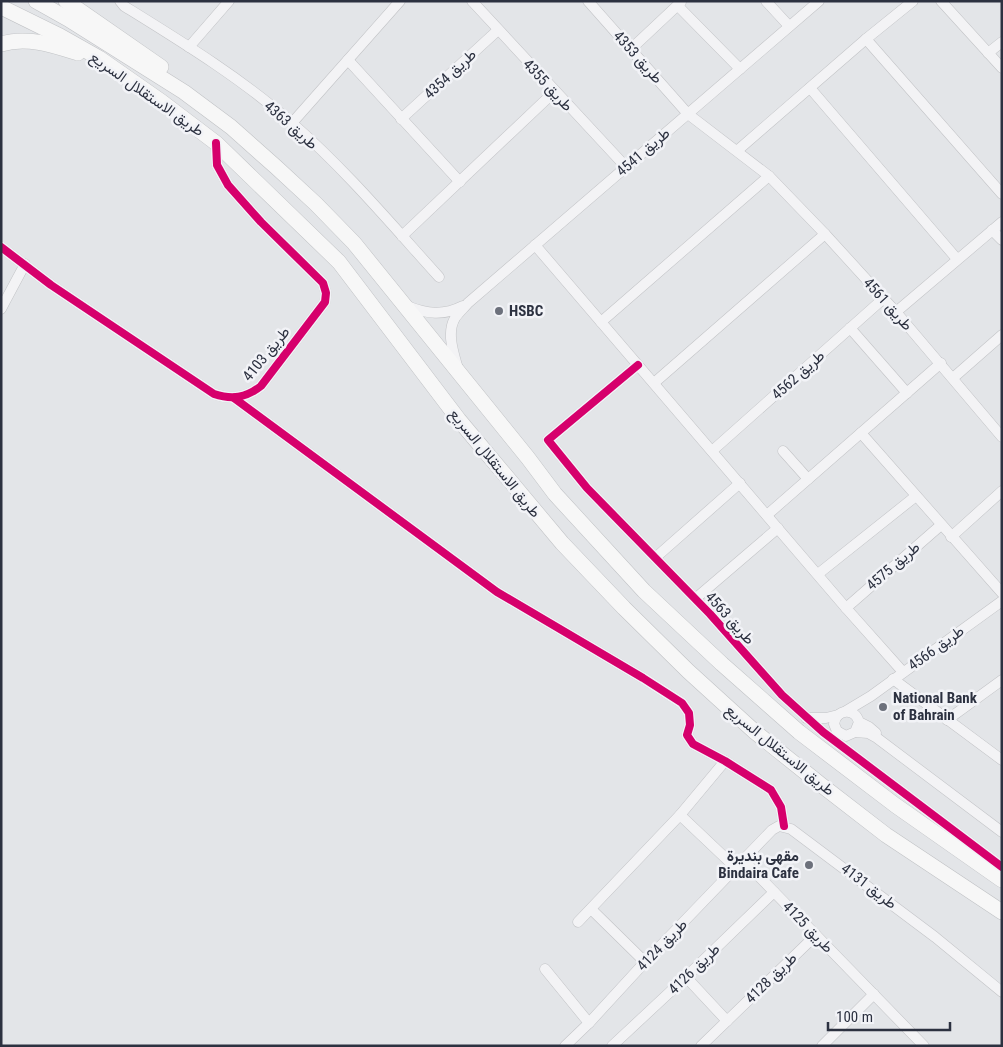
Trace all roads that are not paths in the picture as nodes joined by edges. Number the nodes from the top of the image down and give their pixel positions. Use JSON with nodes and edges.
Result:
{"nodes":[{"id":1,"x":36,"y":1,"type":"edge"},
{"id":2,"x":66,"y":1,"type":"edge"},
{"id":3,"x":120,"y":1,"type":"edge"},
{"id":4,"x":229,"y":1,"type":"edge"},
{"id":5,"x":400,"y":1,"type":"edge"},
{"id":6,"x":472,"y":1,"type":"edge"},
{"id":7,"x":588,"y":1,"type":"edge"},
{"id":8,"x":766,"y":1,"type":"edge"},
{"id":9,"x":819,"y":1,"type":"edge"},
{"id":10,"x":913,"y":1,"type":"edge"},
{"id":11,"x":942,"y":1,"type":"edge"},
{"id":12,"x":680,"y":4,"type":"edge"},
{"id":13,"x":1,"y":7,"type":"edge"},
{"id":14,"x":789,"y":26,"type":"junction"},
{"id":15,"x":498,"y":30,"type":"junction"},
{"id":16,"x":866,"y":39,"type":"junction"},
{"id":17,"x":1002,"y":42,"type":"edge"},
{"id":18,"x":1,"y":44,"type":"edge"},
{"id":19,"x":189,"y":47,"type":"junction"},
{"id":20,"x":631,"y":50,"type":"junction"},
{"id":21,"x":988,"y":53,"type":"junction"},
{"id":22,"x":99,"y":58,"type":"junction"},
{"id":23,"x":348,"y":60,"type":"junction"},
{"id":24,"x":1002,"y":68,"type":"edge"},
{"id":25,"x":740,"y":70,"type":"junction"},
{"id":26,"x":810,"y":88,"type":"junction"},
{"id":27,"x":184,"y":92,"type":"junction"},
{"id":28,"x":554,"y":92,"type":"junction"},
{"id":29,"x":688,"y":114,"type":"junction"},
{"id":30,"x":401,"y":119,"type":"junction"},
{"id":31,"x":292,"y":123,"type":"junction"},
{"id":32,"x":216,"y":143,"type":"junction"},
{"id":33,"x":738,"y":150,"type":"junction"},
{"id":34,"x":626,"y":167,"type":"junction"},
{"id":35,"x":769,"y":176,"type":"junction"},
{"id":36,"x":460,"y":182,"type":"junction"},
{"id":37,"x":1002,"y":194,"type":"edge"},
{"id":38,"x":1002,"y":222,"type":"edge"},
{"id":39,"x":992,"y":230,"type":"junction"},
{"id":40,"x":825,"y":234,"type":"junction"},
{"id":41,"x":402,"y":236,"type":"junction"},
{"id":42,"x":1002,"y":240,"type":"edge"},
{"id":43,"x":535,"y":245,"type":"junction"},
{"id":44,"x":1,"y":247,"type":"edge"},
{"id":45,"x":957,"y":259,"type":"junction"},
{"id":46,"x":25,"y":264,"type":"junction"},
{"id":47,"x":439,"y":276,"type":"dead end"},
{"id":48,"x":884,"y":298,"type":"junction"},
{"id":49,"x":468,"y":303,"type":"junction"},
{"id":50,"x":2,"y":305,"type":"edge"},
{"id":51,"x":404,"y":305,"type":"junction"},
{"id":52,"x":896,"y":312,"type":"junction"},
{"id":53,"x":601,"y":322,"type":"junction"},
{"id":54,"x":850,"y":328,"type":"junction"},
{"id":55,"x":1002,"y":335,"type":"edge"},
{"id":56,"x":941,"y":363,"type":"junction"},
{"id":57,"x":638,"y":365,"type":"junction"},
{"id":58,"x":459,"y":372,"type":"junction"},
{"id":59,"x":953,"y":378,"type":"junction"},
{"id":60,"x":654,"y":383,"type":"junction"},
{"id":61,"x":907,"y":393,"type":"junction"},
{"id":62,"x":234,"y":398,"type":"junction"},
{"id":63,"x":861,"y":433,"type":"junction"},
{"id":64,"x":1002,"y":437,"type":"edge"},
{"id":65,"x":712,"y":451,"type":"junction"},
{"id":66,"x":783,"y":451,"type":"dead end"},
{"id":67,"x":808,"y":480,"type":"junction"},
{"id":68,"x":740,"y":483,"type":"junction"},
{"id":69,"x":1002,"y":491,"type":"edge"},
{"id":70,"x":916,"y":496,"type":"junction"},
{"id":71,"x":768,"y":515,"type":"junction"},
{"id":72,"x":941,"y":525,"type":"junction"},
{"id":73,"x":778,"y":528,"type":"junction"},
{"id":74,"x":951,"y":537,"type":"junction"},
{"id":75,"x":655,"y":558,"type":"junction"},
{"id":76,"x":818,"y":574,"type":"junction"},
{"id":77,"x":1002,"y":593,"type":"edge"},
{"id":78,"x":695,"y":599,"type":"junction"},
{"id":79,"x":1002,"y":601,"type":"edge"},
{"id":80,"x":846,"y":608,"type":"junction"},
{"id":81,"x":904,"y":672,"type":"junction"},
{"id":82,"x":893,"y":680,"type":"junction"},
{"id":83,"x":1000,"y":684,"type":"edge"},
{"id":84,"x":871,"y":696,"type":"junction"},
{"id":85,"x":842,"y":713,"type":"junction"},
{"id":86,"x":806,"y":718,"type":"junction"},
{"id":87,"x":947,"y":720,"type":"junction"},
{"id":88,"x":856,"y":727,"type":"junction"},
{"id":89,"x":860,"y":760,"type":"junction"},
{"id":90,"x":1002,"y":760,"type":"edge"},
{"id":91,"x":725,"y":761,"type":"junction"},
{"id":92,"x":680,"y":815,"type":"junction"},
{"id":93,"x":784,"y":826,"type":"junction"},
{"id":94,"x":1000,"y":832,"type":"edge"},
{"id":95,"x":743,"y":860,"type":"junction"},
{"id":96,"x":1002,"y":867,"type":"edge"},
{"id":97,"x":736,"y":868,"type":"junction"},
{"id":98,"x":1002,"y":880,"type":"edge"},
{"id":99,"x":774,"y":892,"type":"junction"},
{"id":100,"x":591,"y":909,"type":"junction"},
{"id":101,"x":1002,"y":912,"type":"edge"},
{"id":102,"x":578,"y":922,"type":"dead end"},
{"id":103,"x":816,"y":935,"type":"junction"},
{"id":104,"x":645,"y":962,"type":"junction"},
{"id":105,"x":545,"y":969,"type":"dead end"},
{"id":106,"x":686,"y":977,"type":"junction"},
{"id":107,"x":1002,"y":992,"type":"edge"},
{"id":108,"x":874,"y":994,"type":"junction"},
{"id":109,"x":726,"y":1021,"type":"junction"},
{"id":110,"x":589,"y":1023,"type":"junction"},
{"id":111,"x":565,"y":1046,"type":"edge"},
{"id":112,"x":612,"y":1046,"type":"edge"},
{"id":113,"x":701,"y":1046,"type":"edge"},
{"id":114,"x":822,"y":1046,"type":"edge"},
{"id":115,"x":924,"y":1046,"type":"edge"}],
"edges":[{"from":1,"to":27,"type":"main road","name":"طريق الاستقلال السريع"},
{"from":2,"to":27,"type":"main road"},
{"from":3,"to":19,"type":"street","name":"طريق 4363"},
{"from":4,"to":19,"type":"street"},
{"from":5,"to":23,"type":"street"},
{"from":6,"to":15,"type":"street","name":"طريق 4355"},
{"from":7,"to":20,"type":"street","name":"طريق 4353"},
{"from":8,"to":14,"type":"street"},
{"from":9,"to":14,"type":"street","name":"طريق 4541"},
{"from":10,"to":16,"type":"street"},
{"from":11,"to":21,"type":"street"},
{"from":12,"to":20,"type":"street"},
{"from":12,"to":25,"type":"street"},
{"from":13,"to":22,"type":"main road","name":"طريق الاستقلال السريع"},
{"from":14,"to":25,"type":"street","name":"طريق 4541"},
{"from":15,"to":28,"type":"street","name":"طريق 4355"},
{"from":15,"to":30,"type":"street","name":"طريق 4354"},
{"from":16,"to":26,"type":"street"},
{"from":16,"to":37,"type":"street"},
{"from":17,"to":21,"type":"street"},
{"from":18,"to":22,"type":"main road"},
{"from":19,"to":31,"type":"street","name":"طريق 4363"},
{"from":20,"to":29,"type":"street","name":"طريق 4353"},
{"from":21,"to":24,"type":"street"},
{"from":22,"to":32,"type":"main road","name":"طريق الاستقلال السريع"},
{"from":23,"to":30,"type":"street"},
{"from":23,"to":31,"type":"street"},
{"from":25,"to":29,"type":"street","name":"طريق 4541"},
{"from":26,"to":33,"type":"street"},
{"from":26,"to":45,"type":"street"},
{"from":27,"to":51,"type":"main road","name":"طريق الاستقلال السريع"},
{"from":28,"to":34,"type":"street","name":"طريق 4355"},
{"from":28,"to":36,"type":"street"},
{"from":29,"to":33,"type":"street","name":"طريق 4561"},
{"from":29,"to":34,"type":"street","name":"طريق 4541"},
{"from":30,"to":36,"type":"street"},
{"from":31,"to":41,"type":"street","name":"طريق 4363"},
{"from":32,"to":62,"type":"street","name":"طريق 4103"},
{"from":32,"to":101,"type":"main road","name":"طريق الاستقلال السريع"},
{"from":33,"to":35,"type":"street","name":"طريق 4561"},
{"from":34,"to":43,"type":"street","name":"طريق 4541"},
{"from":35,"to":40,"type":"street","name":"طريق 4561"},
{"from":35,"to":53,"type":"street"},
{"from":36,"to":41,"type":"street"},
{"from":38,"to":39,"type":"street"},
{"from":39,"to":42,"type":"street"},
{"from":39,"to":45,"type":"street"},
{"from":40,"to":48,"type":"street","name":"طريق 4561"},
{"from":40,"to":60,"type":"street"},
{"from":41,"to":47,"type":"street","name":"طريق 4363"},
{"from":43,"to":49,"type":"street","name":"طريق 4541"},
{"from":43,"to":53,"type":"street"},
{"from":44,"to":46,"type":"street","name":"طريق 4103"},
{"from":45,"to":52,"type":"street"},
{"from":46,"to":50,"type":"street"},
{"from":46,"to":62,"type":"street","name":"طريق 4103"},
{"from":48,"to":52,"type":"street","name":"طريق 4561"},
{"from":48,"to":54,"type":"street","name":"طريق 4562"},
{"from":49,"to":51,"type":"street"},
{"from":49,"to":58,"type":"street"},
{"from":51,"to":58,"type":"main road","name":"طريق الاستقلال السريع"},
{"from":52,"to":56,"type":"street","name":"طريق 4561"},
{"from":53,"to":57,"type":"street"},
{"from":54,"to":61,"type":"street"},
{"from":54,"to":65,"type":"street","name":"طريق 4562"},
{"from":55,"to":59,"type":"street"},
{"from":56,"to":59,"type":"street","name":"طريق 4561"},
{"from":56,"to":61,"type":"street"},
{"from":57,"to":60,"type":"street"},
{"from":57,"to":75,"type":"street","name":"طريق 4563"},
{"from":58,"to":98,"type":"main road","name":"طريق الاستقلال السريع"},
{"from":59,"to":64,"type":"street","name":"طريق 4561"},
{"from":60,"to":65,"type":"street"},
{"from":61,"to":63,"type":"street"},
{"from":62,"to":91,"type":"street"},
{"from":63,"to":67,"type":"street"},
{"from":63,"to":70,"type":"street"},
{"from":65,"to":68,"type":"street"},
{"from":66,"to":67,"type":"street"},
{"from":67,"to":71,"type":"street"},
{"from":68,"to":71,"type":"street"},
{"from":68,"to":75,"type":"street"},
{"from":69,"to":74,"type":"street"},
{"from":70,"to":72,"type":"street"},
{"from":70,"to":76,"type":"street"},
{"from":71,"to":73,"type":"street"},
{"from":72,"to":74,"type":"street"},
{"from":72,"to":80,"type":"street","name":"طريق 4575"},
{"from":73,"to":76,"type":"street"},
{"from":73,"to":78,"type":"street"},
{"from":74,"to":77,"type":"street"},
{"from":75,"to":78,"type":"street","name":"طريق 4563"},
{"from":76,"to":80,"type":"street"},
{"from":78,"to":86,"type":"street","name":"طريق 4563"},
{"from":79,"to":81,"type":"street","name":"طريق 4566"},
{"from":80,"to":81,"type":"street"},
{"from":81,"to":82,"type":"street","name":"طريق 4566"},
{"from":82,"to":84,"type":"street","name":"طريق 4566"},
{"from":82,"to":87,"type":"street"},
{"from":83,"to":87,"type":"street"},
{"from":84,"to":85,"type":"street","name":"طريق 4566"},
{"from":84,"to":88,"type":"street","name":"طريق 4566"},
{"from":85,"to":86,"type":"street"},
{"from":85,"to":88,"type":"street"},
{"from":85,"to":88,"type":"street"},
{"from":86,"to":89,"type":"street","name":"طريق 4563"},
{"from":87,"to":90,"type":"street"},
{"from":88,"to":89,"type":"street"},
{"from":88,"to":94,"type":"street"},
{"from":89,"to":96,"type":"street","name":"طريق 4563"},
{"from":91,"to":92,"type":"street"},
{"from":91,"to":93,"type":"street"},
{"from":92,"to":97,"type":"street"},
{"from":92,"to":100,"type":"street"},
{"from":93,"to":95,"type":"street"},
{"from":93,"to":107,"type":"street","name":"طريق 4131"},
{"from":95,"to":97,"type":"street"},
{"from":95,"to":99,"type":"street","name":"طريق 4125"},
{"from":97,"to":104,"type":"street","name":"طريق 4124"},
{"from":99,"to":103,"type":"street","name":"طريق 4125"},
{"from":99,"to":106,"type":"street","name":"طريق 4126"},
{"from":100,"to":102,"type":"street"},
{"from":100,"to":104,"type":"street"},
{"from":103,"to":108,"type":"street","name":"طريق 4125"},
{"from":103,"to":109,"type":"street","name":"طريق 4128"},
{"from":104,"to":110,"type":"street","name":"طريق 4124"},
{"from":105,"to":110,"type":"street"},
{"from":106,"to":109,"type":"street"},
{"from":106,"to":112,"type":"street","name":"طريق 4126"},
{"from":108,"to":114,"type":"street"},
{"from":108,"to":115,"type":"street","name":"طريق 4125"},
{"from":109,"to":113,"type":"street","name":"طريق 4128"},
{"from":110,"to":111,"type":"street","name":"طريق 4124"}]}
